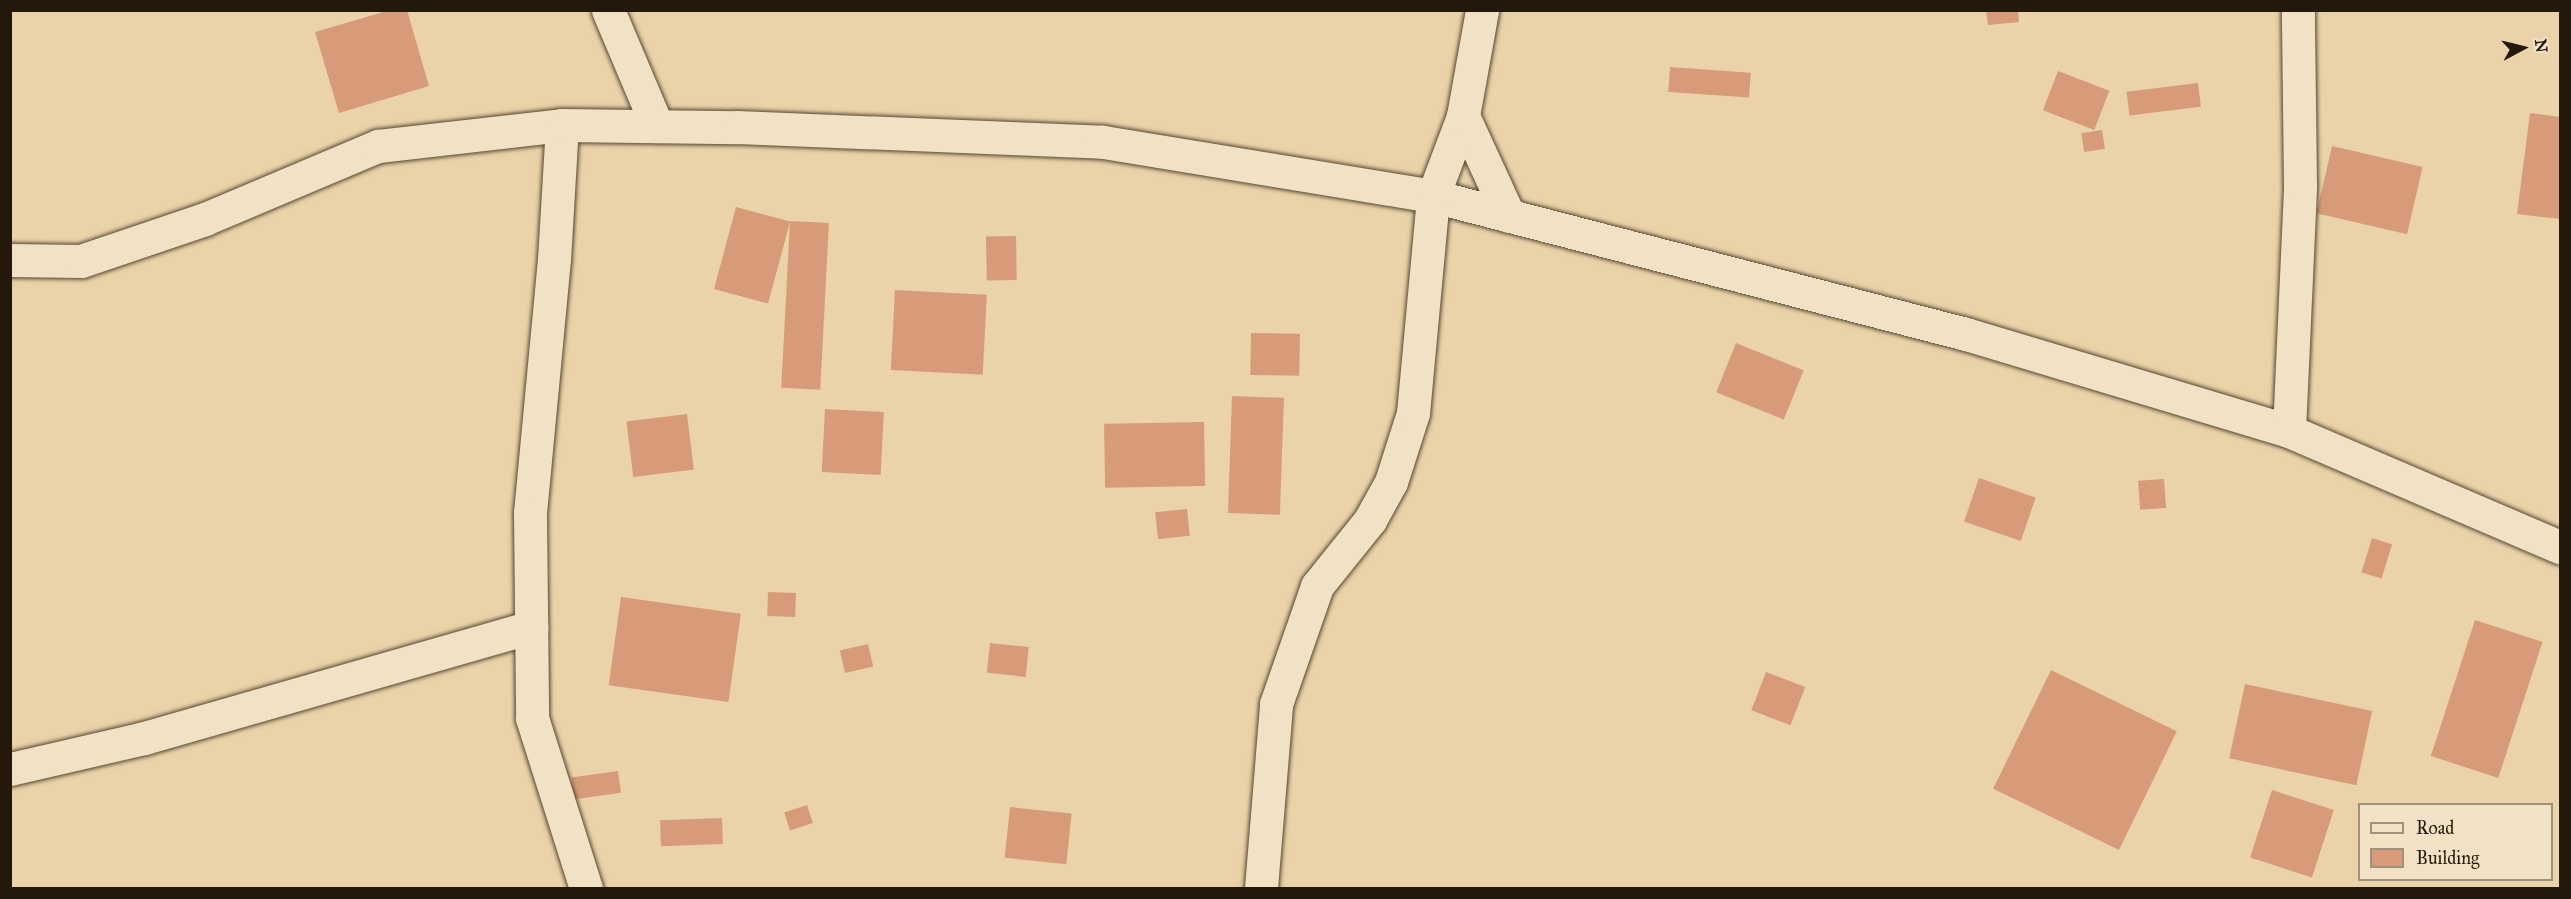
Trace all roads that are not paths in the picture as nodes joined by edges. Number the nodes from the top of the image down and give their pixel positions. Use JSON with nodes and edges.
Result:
{"nodes":[{"id":1,"x":608,"y":10,"type":"edge"},
{"id":2,"x":1482,"y":10,"type":"edge"},
{"id":3,"x":2298,"y":10,"type":"edge"},
{"id":4,"x":1463,"y":116,"type":"junction"},
{"id":5,"x":562,"y":125,"type":"junction"},
{"id":6,"x":657,"y":126,"type":"junction"},
{"id":7,"x":1433,"y":196,"type":"junction"},
{"id":8,"x":1509,"y":216,"type":"junction"},
{"id":9,"x":10,"y":260,"type":"edge"},
{"id":10,"x":2289,"y":431,"type":"junction"},
{"id":11,"x":2560,"y":547,"type":"edge"},
{"id":12,"x":531,"y":627,"type":"junction"},
{"id":13,"x":10,"y":769,"type":"edge"},
{"id":14,"x":586,"y":888,"type":"edge"},
{"id":15,"x":1261,"y":888,"type":"edge"}],
"edges":[{"from":1,"to":6,"type":"street"},
{"from":2,"to":4,"type":"street"},
{"from":3,"to":10,"type":"street"},
{"from":4,"to":7,"type":"street"},
{"from":4,"to":8,"type":"street"},
{"from":5,"to":6,"type":"street"},
{"from":5,"to":9,"type":"street"},
{"from":5,"to":12,"type":"street"},
{"from":6,"to":7,"type":"street"},
{"from":7,"to":8,"type":"street"},
{"from":7,"to":15,"type":"street"},
{"from":8,"to":10,"type":"street"},
{"from":10,"to":11,"type":"street"},
{"from":12,"to":13,"type":"street"},
{"from":12,"to":14,"type":"street"}]}
